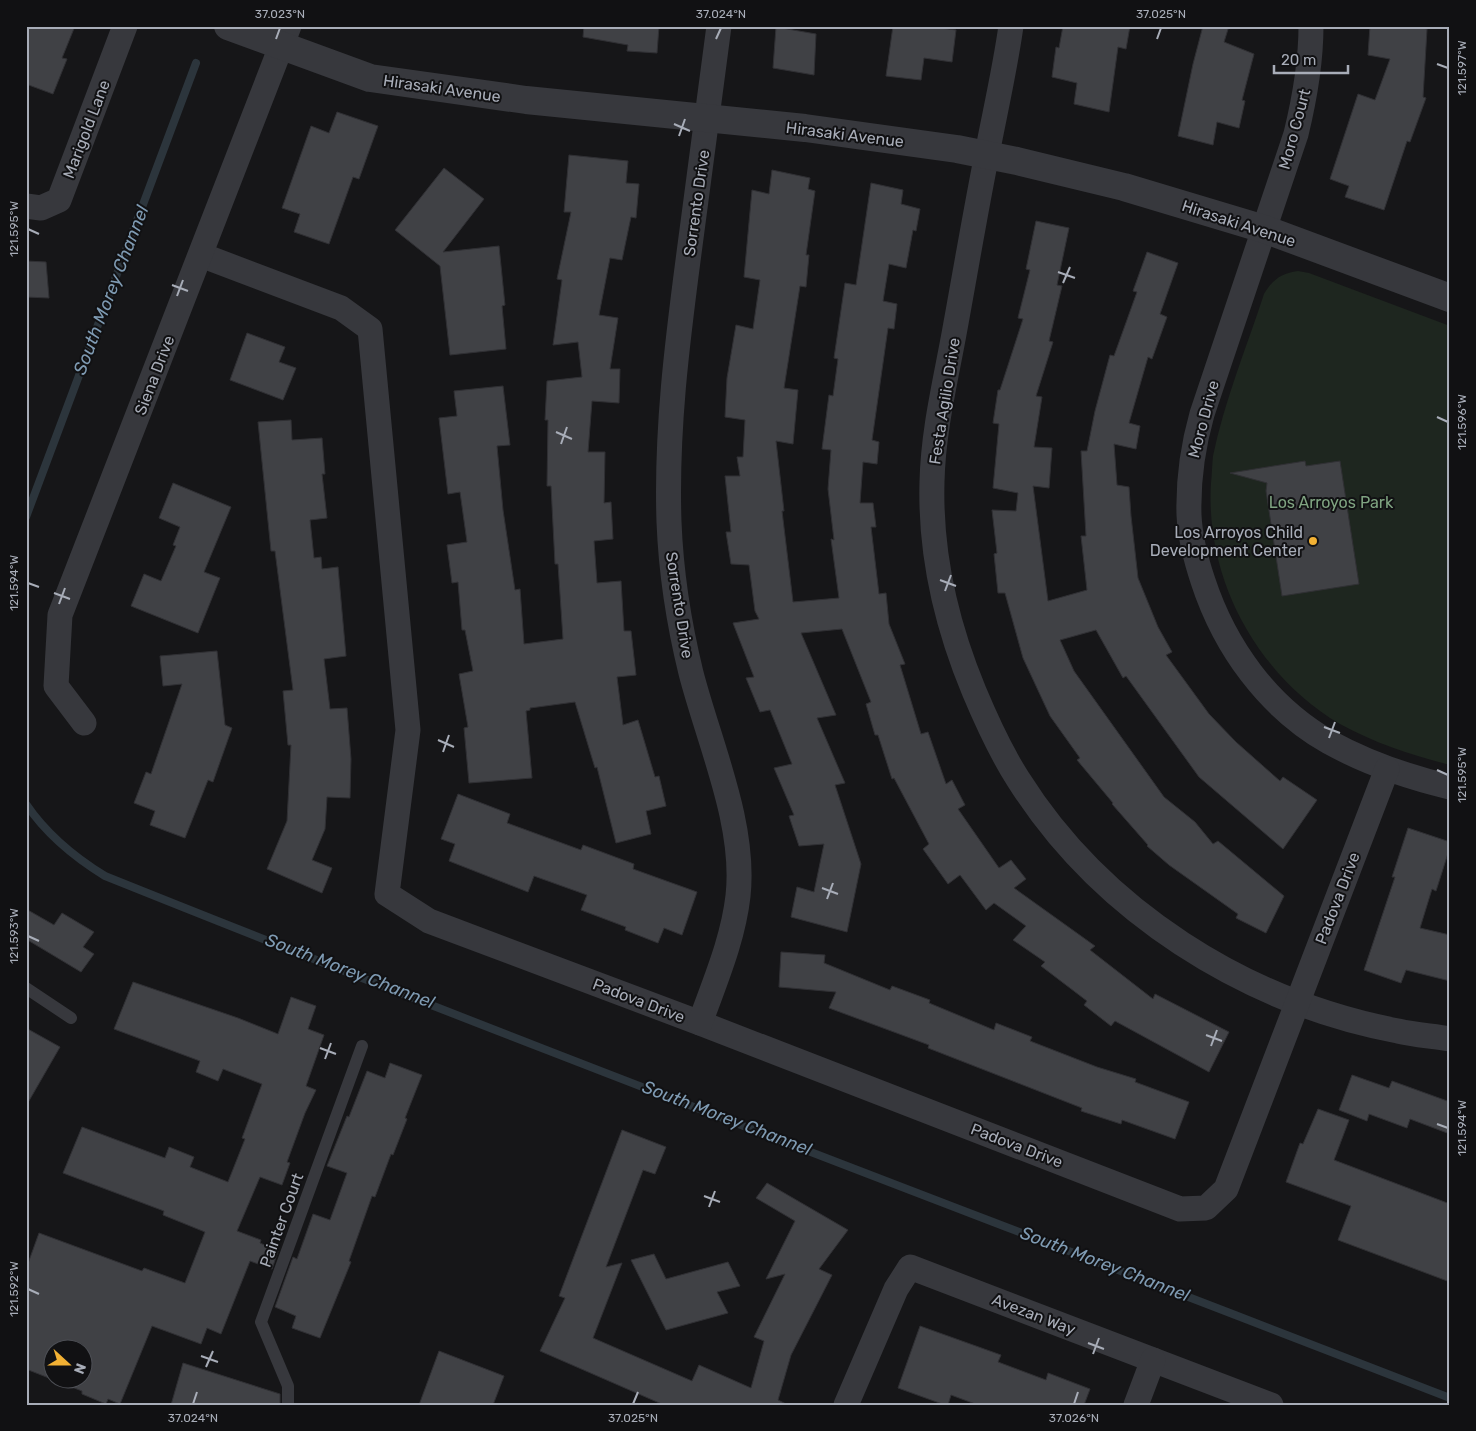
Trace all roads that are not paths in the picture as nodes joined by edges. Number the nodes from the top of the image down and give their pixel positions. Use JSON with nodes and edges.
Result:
{"nodes":[{"id":1,"x":125,"y":26,"type":"edge"},
{"id":2,"x":228,"y":26,"type":"edge"},
{"id":3,"x":719,"y":26,"type":"edge"},
{"id":4,"x":1011,"y":26,"type":"edge"},
{"id":5,"x":1311,"y":26,"type":"edge"},
{"id":6,"x":286,"y":36,"type":"edge"},
{"id":7,"x":707,"y":118,"type":"junction"},
{"id":8,"x":987,"y":155,"type":"junction"},
{"id":9,"x":26,"y":206,"type":"edge"},
{"id":10,"x":1264,"y":229,"type":"junction"},
{"id":11,"x":201,"y":255,"type":"junction"},
{"id":12,"x":1450,"y":298,"type":"edge"},
{"id":13,"x":84,"y":723,"type":"dead end"},
{"id":14,"x":1388,"y":769,"type":"junction"},
{"id":15,"x":1450,"y":787,"type":"edge"},
{"id":16,"x":26,"y":988,"type":"edge"},
{"id":17,"x":1297,"y":1002,"type":"junction"},
{"id":18,"x":71,"y":1018,"type":"dead end"},
{"id":19,"x":700,"y":1022,"type":"junction"},
{"id":20,"x":1450,"y":1039,"type":"edge"},
{"id":21,"x":362,"y":1046,"type":"dead end"},
{"id":22,"x":1153,"y":1360,"type":"junction"},
{"id":23,"x":288,"y":1405,"type":"edge"},
{"id":24,"x":846,"y":1405,"type":"edge"},
{"id":25,"x":1136,"y":1405,"type":"edge"},
{"id":26,"x":1270,"y":1405,"type":"edge"}],
"edges":[{"from":1,"to":9,"type":"street","name":"Marigold Lane"},
{"from":2,"to":6,"type":"street","name":"Hirasaki Avenue"},
{"from":3,"to":7,"type":"street","name":"Sorrento Drive"},
{"from":4,"to":8,"type":"street","name":"Festa Agilio Drive"},
{"from":5,"to":10,"type":"street","name":"Moro Court"},
{"from":6,"to":7,"type":"street","name":"Hirasaki Avenue"},
{"from":6,"to":11,"type":"street","name":"Siena Drive"},
{"from":7,"to":8,"type":"street","name":"Hirasaki Avenue"},
{"from":7,"to":19,"type":"street","name":"Sorrento Drive"},
{"from":8,"to":10,"type":"street","name":"Hirasaki Avenue"},
{"from":8,"to":17,"type":"street","name":"Festa Agilio Drive"},
{"from":10,"to":12,"type":"street","name":"Hirasaki Avenue"},
{"from":10,"to":14,"type":"street","name":"Moro Drive"},
{"from":11,"to":13,"type":"street","name":"Siena Drive"},
{"from":11,"to":19,"type":"street","name":"Padova Drive"},
{"from":14,"to":15,"type":"street","name":"Moro Drive"},
{"from":14,"to":17,"type":"street","name":"Padova Drive"},
{"from":16,"to":18,"type":"lane"},
{"from":17,"to":19,"type":"street","name":"Padova Drive"},
{"from":17,"to":20,"type":"street","name":"Festa Agilio Drive"},
{"from":21,"to":23,"type":"lane","name":"Painter Court"},
{"from":22,"to":24,"type":"street","name":"Avezan Way"},
{"from":22,"to":25,"type":"street"},
{"from":22,"to":26,"type":"street","name":"Avezan Way"}]}
